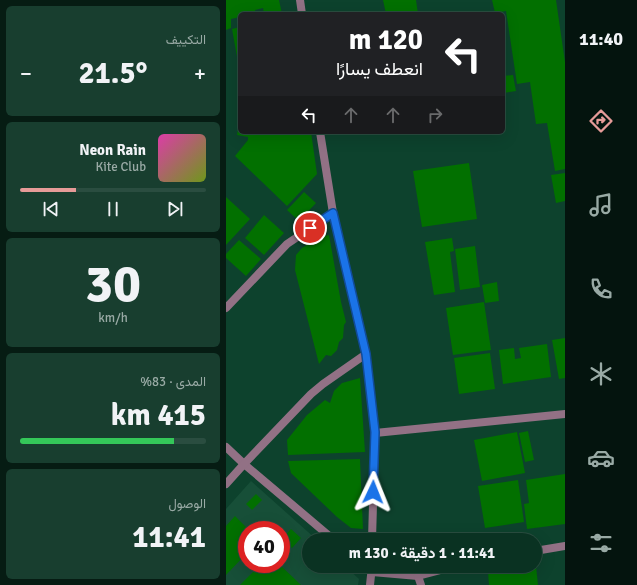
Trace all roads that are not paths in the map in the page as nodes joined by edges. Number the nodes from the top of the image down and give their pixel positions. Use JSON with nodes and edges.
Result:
{"nodes":[{"id":1,"x":300,"y":0,"type":"edge"},
{"id":2,"x":302,"y":12,"type":"edge"},
{"id":3,"x":320,"y":134,"type":"edge"},
{"id":4,"x":333,"y":213,"type":"junction"},
{"id":5,"x":226,"y":308,"type":"edge"},
{"id":6,"x":366,"y":354,"type":"junction"},
{"id":7,"x":565,"y":414,"type":"edge"},
{"id":8,"x":375,"y":432,"type":"junction"},
{"id":9,"x":226,"y":447,"type":"edge"},
{"id":10,"x":244,"y":464,"type":"junction"},
{"id":11,"x":226,"y":484,"type":"edge"},
{"id":12,"x":326,"y":533,"type":"edge"},
{"id":13,"x":372,"y":533,"type":"edge"},
{"id":14,"x":565,"y":546,"type":"edge"},
{"id":15,"x":542,"y":550,"type":"edge"},
{"id":16,"x":369,"y":573,"type":"edge"},
{"id":17,"x":400,"y":573,"type":"edge"},
{"id":18,"x":429,"y":573,"type":"edge"},
{"id":19,"x":418,"y":576,"type":"junction"},
{"id":20,"x":370,"y":585,"type":"edge"},
{"id":21,"x":421,"y":585,"type":"edge"}],
"edges":[{"from":1,"to":2,"type":"street"},
{"from":3,"to":4,"type":"street"},
{"from":4,"to":5,"type":"street"},
{"from":4,"to":6,"type":"street"},
{"from":6,"to":8,"type":"street"},
{"from":6,"to":10,"type":"street"},
{"from":7,"to":8,"type":"street"},
{"from":8,"to":13,"type":"street"},
{"from":9,"to":10,"type":"street"},
{"from":10,"to":11,"type":"street"},
{"from":10,"to":12,"type":"street"},
{"from":14,"to":15,"type":"street"},
{"from":16,"to":20,"type":"street"},
{"from":17,"to":19,"type":"street"},
{"from":18,"to":19,"type":"street"},
{"from":19,"to":21,"type":"street"}]}
